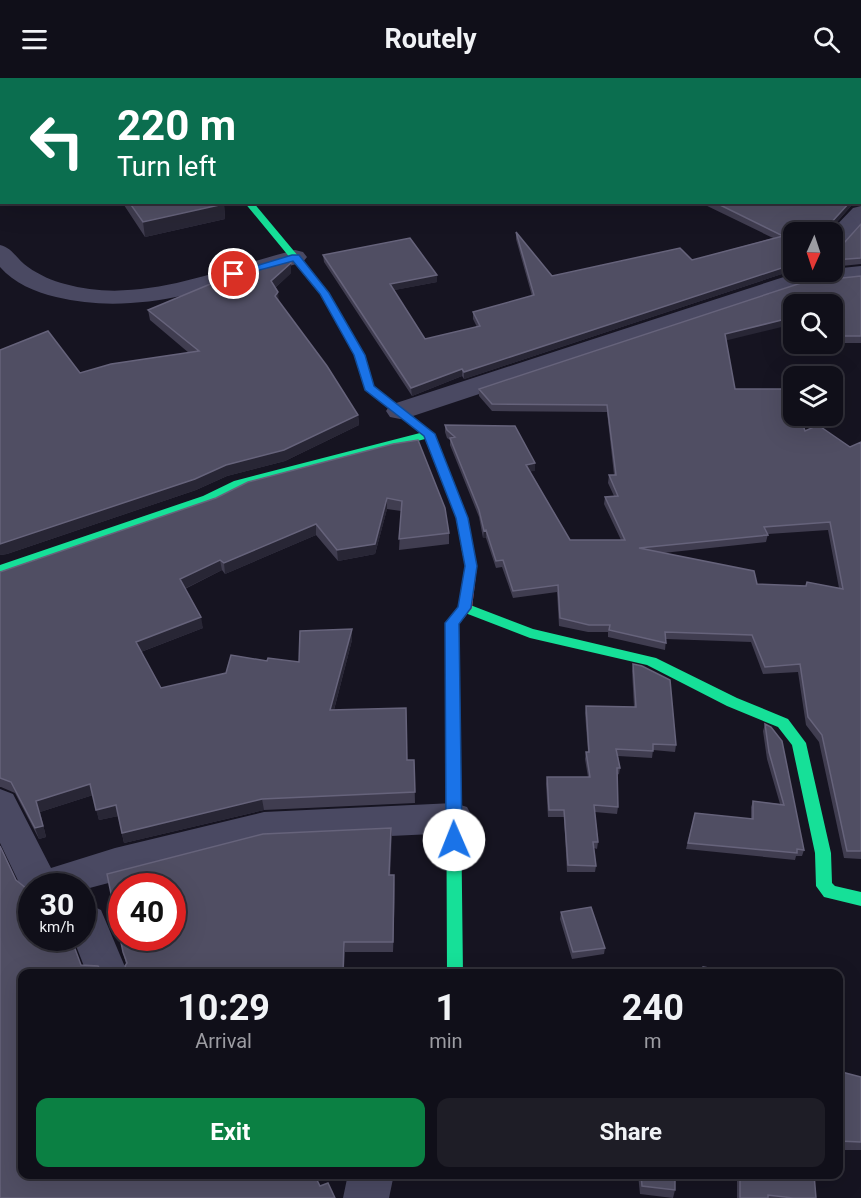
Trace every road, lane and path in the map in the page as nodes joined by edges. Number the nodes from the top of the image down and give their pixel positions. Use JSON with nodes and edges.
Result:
{"nodes":[{"id":1,"x":250,"y":204,"type":"edge"},
{"id":2,"x":861,"y":213,"type":"edge"},
{"id":3,"x":843,"y":232,"type":"edge"},
{"id":4,"x":0,"y":252,"type":"edge"},
{"id":5,"x":295,"y":257,"type":"junction"},
{"id":6,"x":861,"y":273,"type":"edge"},
{"id":7,"x":843,"y":274,"type":"edge"},
{"id":8,"x":786,"y":282,"type":"edge"},
{"id":9,"x":400,"y":411,"type":"junction"},
{"id":10,"x":429,"y":434,"type":"junction"},
{"id":11,"x":0,"y":570,"type":"edge"},
{"id":12,"x":465,"y":608,"type":"junction"},
{"id":13,"x":0,"y":804,"type":"edge"},
{"id":14,"x":454,"y":818,"type":"junction"},
{"id":15,"x":34,"y":873,"type":"edge"},
{"id":16,"x":86,"y":873,"type":"edge"},
{"id":17,"x":861,"y":899,"type":"edge"},
{"id":18,"x":96,"y":944,"type":"edge"},
{"id":19,"x":106,"y":969,"type":"edge"},
{"id":20,"x":455,"y":969,"type":"edge"},
{"id":21,"x":370,"y":1179,"type":"edge"},
{"id":22,"x":366,"y":1198,"type":"edge"}],
"edges":[{"from":1,"to":5,"type":"street"},
{"from":2,"to":3,"type":"street"},
{"from":4,"to":5,"type":"street"},
{"from":5,"to":9,"type":"street"},
{"from":6,"to":7,"type":"street"},
{"from":8,"to":9,"type":"street"},
{"from":9,"to":10,"type":"street"},
{"from":10,"to":11,"type":"street"},
{"from":10,"to":12,"type":"street"},
{"from":12,"to":14,"type":"street"},
{"from":12,"to":17,"type":"street"},
{"from":13,"to":15,"type":"street"},
{"from":14,"to":16,"type":"street"},
{"from":14,"to":20,"type":"street"},
{"from":18,"to":19,"type":"street"},
{"from":21,"to":22,"type":"street"}]}
